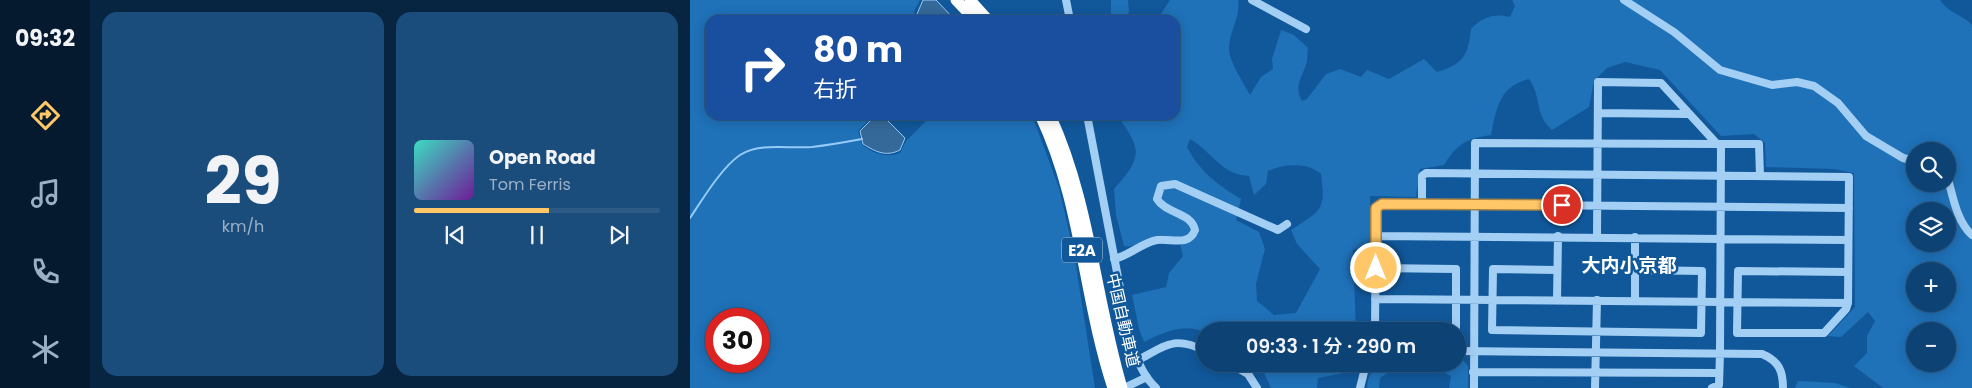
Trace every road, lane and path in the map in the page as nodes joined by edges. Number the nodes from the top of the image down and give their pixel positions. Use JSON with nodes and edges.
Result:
{"nodes":[{"id":1,"x":956,"y":0,"type":"edge"},
{"id":2,"x":970,"y":0,"type":"edge"},
{"id":3,"x":1066,"y":0,"type":"edge"},
{"id":4,"x":1252,"y":0,"type":"edge"},
{"id":5,"x":1624,"y":0,"type":"edge"},
{"id":6,"x":970,"y":15,"type":"edge"},
{"id":7,"x":984,"y":15,"type":"edge"},
{"id":8,"x":1069,"y":15,"type":"edge"},
{"id":9,"x":1306,"y":29,"type":"dead end"},
{"id":10,"x":1598,"y":113,"type":"junction"},
{"id":11,"x":1688,"y":114,"type":"junction"},
{"id":12,"x":1042,"y":120,"type":"edge"},
{"id":13,"x":1052,"y":120,"type":"edge"},
{"id":14,"x":1088,"y":120,"type":"edge"},
{"id":15,"x":1597,"y":144,"type":"junction"},
{"id":16,"x":1719,"y":144,"type":"junction"},
{"id":17,"x":1906,"y":159,"type":"edge"},
{"id":18,"x":1475,"y":174,"type":"junction"},
{"id":19,"x":1597,"y":175,"type":"junction"},
{"id":20,"x":1721,"y":176,"type":"junction"},
{"id":21,"x":1760,"y":176,"type":"junction"},
{"id":22,"x":1951,"y":192,"type":"edge"},
{"id":23,"x":1422,"y":204,"type":"junction"},
{"id":24,"x":1475,"y":204,"type":"junction"},
{"id":25,"x":1597,"y":206,"type":"junction"},
{"id":26,"x":1720,"y":207,"type":"junction"},
{"id":27,"x":1849,"y":208,"type":"junction"},
{"id":28,"x":1287,"y":224,"type":"dead end"},
{"id":29,"x":1972,"y":235,"type":"edge"},
{"id":30,"x":1376,"y":236,"type":"junction"},
{"id":31,"x":1474,"y":236,"type":"junction"},
{"id":32,"x":1558,"y":236,"type":"junction"},
{"id":33,"x":1597,"y":236,"type":"junction"},
{"id":34,"x":1636,"y":237,"type":"junction"},
{"id":35,"x":1721,"y":238,"type":"junction"},
{"id":36,"x":1848,"y":240,"type":"junction"},
{"id":37,"x":1114,"y":259,"type":"junction"},
{"id":38,"x":1376,"y":268,"type":"junction"},
{"id":39,"x":1557,"y":270,"type":"junction"},
{"id":40,"x":1635,"y":270,"type":"junction"},
{"id":41,"x":1848,"y":272,"type":"junction"},
{"id":42,"x":1375,"y":299,"type":"junction"},
{"id":43,"x":1455,"y":299,"type":"junction"},
{"id":44,"x":1473,"y":300,"type":"junction"},
{"id":45,"x":1492,"y":300,"type":"junction"},
{"id":46,"x":1557,"y":300,"type":"junction"},
{"id":47,"x":1597,"y":300,"type":"junction"},
{"id":48,"x":1635,"y":301,"type":"junction"},
{"id":49,"x":1701,"y":302,"type":"junction"},
{"id":50,"x":1721,"y":302,"type":"junction"},
{"id":51,"x":1737,"y":302,"type":"junction"},
{"id":52,"x":1848,"y":303,"type":"junction"},
{"id":53,"x":1375,"y":322,"type":"edge"},
{"id":54,"x":1456,"y":322,"type":"edge"},
{"id":55,"x":1596,"y":331,"type":"junction"},
{"id":56,"x":1196,"y":346,"type":"edge"},
{"id":57,"x":1466,"y":351,"type":"edge"},
{"id":58,"x":1473,"y":351,"type":"junction"},
{"id":59,"x":1596,"y":352,"type":"junction"},
{"id":60,"x":1720,"y":353,"type":"junction"},
{"id":61,"x":1138,"y":360,"type":"junction"},
{"id":62,"x":1245,"y":372,"type":"edge"},
{"id":63,"x":1364,"y":372,"type":"edge"},
{"id":64,"x":1473,"y":372,"type":"junction"},
{"id":65,"x":1596,"y":373,"type":"junction"},
{"id":66,"x":1719,"y":373,"type":"junction"},
{"id":67,"x":1146,"y":377,"type":"junction"},
{"id":68,"x":1125,"y":387,"type":"edge"},
{"id":69,"x":1113,"y":388,"type":"edge"},
{"id":70,"x":1156,"y":388,"type":"edge"},
{"id":71,"x":1257,"y":388,"type":"edge"},
{"id":72,"x":1360,"y":388,"type":"edge"},
{"id":73,"x":1474,"y":388,"type":"edge"},
{"id":74,"x":1595,"y":388,"type":"edge"},
{"id":75,"x":1712,"y":388,"type":"edge"},
{"id":76,"x":1783,"y":388,"type":"edge"}],
"edges":[{"from":1,"to":6,"type":"highway"},
{"from":2,"to":7,"type":"highway"},
{"from":3,"to":8,"type":"street"},
{"from":4,"to":9,"type":"street"},
{"from":5,"to":17,"type":"street"},
{"from":10,"to":11,"type":"street"},
{"from":10,"to":11,"type":"street"},
{"from":10,"to":15,"type":"street"},
{"from":11,"to":16,"type":"street"},
{"from":12,"to":69,"type":"highway","name":"中国自動車道","number":"E2A"},
{"from":13,"to":68,"type":"highway","name":"中国自動車道","number":"E2A"},
{"from":14,"to":37,"type":"street"},
{"from":15,"to":16,"type":"street"},
{"from":15,"to":18,"type":"street"},
{"from":15,"to":19,"type":"street"},
{"from":16,"to":20,"type":"street"},
{"from":16,"to":21,"type":"street"},
{"from":18,"to":19,"type":"street"},
{"from":18,"to":23,"type":"street"},
{"from":18,"to":24,"type":"street"},
{"from":19,"to":20,"type":"street"},
{"from":19,"to":25,"type":"street"},
{"from":20,"to":21,"type":"street"},
{"from":20,"to":26,"type":"street"},
{"from":21,"to":27,"type":"street"},
{"from":22,"to":29,"type":"street"},
{"from":23,"to":24,"type":"street"},
{"from":23,"to":30,"type":"street"},
{"from":24,"to":25,"type":"street"},
{"from":24,"to":31,"type":"street"},
{"from":25,"to":26,"type":"street"},
{"from":25,"to":33,"type":"street"},
{"from":26,"to":27,"type":"street"},
{"from":26,"to":35,"type":"street"},
{"from":27,"to":36,"type":"street"},
{"from":28,"to":37,"type":"street"},
{"from":30,"to":31,"type":"street"},
{"from":30,"to":38,"type":"street"},
{"from":31,"to":32,"type":"street"},
{"from":31,"to":44,"type":"street"},
{"from":32,"to":33,"type":"street"},
{"from":32,"to":39,"type":"street"},
{"from":33,"to":34,"type":"street"},
{"from":34,"to":35,"type":"street"},
{"from":34,"to":40,"type":"street"},
{"from":35,"to":36,"type":"street"},
{"from":35,"to":50,"type":"street"},
{"from":36,"to":41,"type":"street"},
{"from":37,"to":61,"type":"street"},
{"from":38,"to":42,"type":"street"},
{"from":38,"to":43,"type":"street"},
{"from":39,"to":45,"type":"street"},
{"from":39,"to":46,"type":"street"},
{"from":40,"to":48,"type":"street"},
{"from":40,"to":49,"type":"street"},
{"from":41,"to":51,"type":"street"},
{"from":41,"to":52,"type":"street"},
{"from":42,"to":43,"type":"street"},
{"from":42,"to":53,"type":"street"},
{"from":43,"to":44,"type":"street"},
{"from":43,"to":54,"type":"street"},
{"from":44,"to":45,"type":"street"},
{"from":44,"to":58,"type":"street"},
{"from":45,"to":46,"type":"street"},
{"from":45,"to":55,"type":"street"},
{"from":46,"to":47,"type":"street"},
{"from":47,"to":48,"type":"street"},
{"from":47,"to":55,"type":"street"},
{"from":48,"to":49,"type":"street"},
{"from":49,"to":50,"type":"street"},
{"from":49,"to":55,"type":"street"},
{"from":50,"to":51,"type":"street"},
{"from":50,"to":60,"type":"street"},
{"from":51,"to":52,"type":"street"},
{"from":51,"to":52,"type":"street"},
{"from":55,"to":59,"type":"street"},
{"from":56,"to":61,"type":"street"},
{"from":57,"to":58,"type":"street"},
{"from":58,"to":59,"type":"street"},
{"from":58,"to":64,"type":"street"},
{"from":59,"to":60,"type":"street"},
{"from":59,"to":65,"type":"street"},
{"from":60,"to":66,"type":"street"},
{"from":60,"to":76,"type":"street"},
{"from":61,"to":67,"type":"street"},
{"from":62,"to":71,"type":"street"},
{"from":63,"to":72,"type":"street"},
{"from":64,"to":65,"type":"street"},
{"from":64,"to":73,"type":"street"},
{"from":65,"to":66,"type":"street"},
{"from":65,"to":74,"type":"street"},
{"from":66,"to":75,"type":"street"},
{"from":67,"to":68,"type":"street"},
{"from":67,"to":70,"type":"street"}]}
